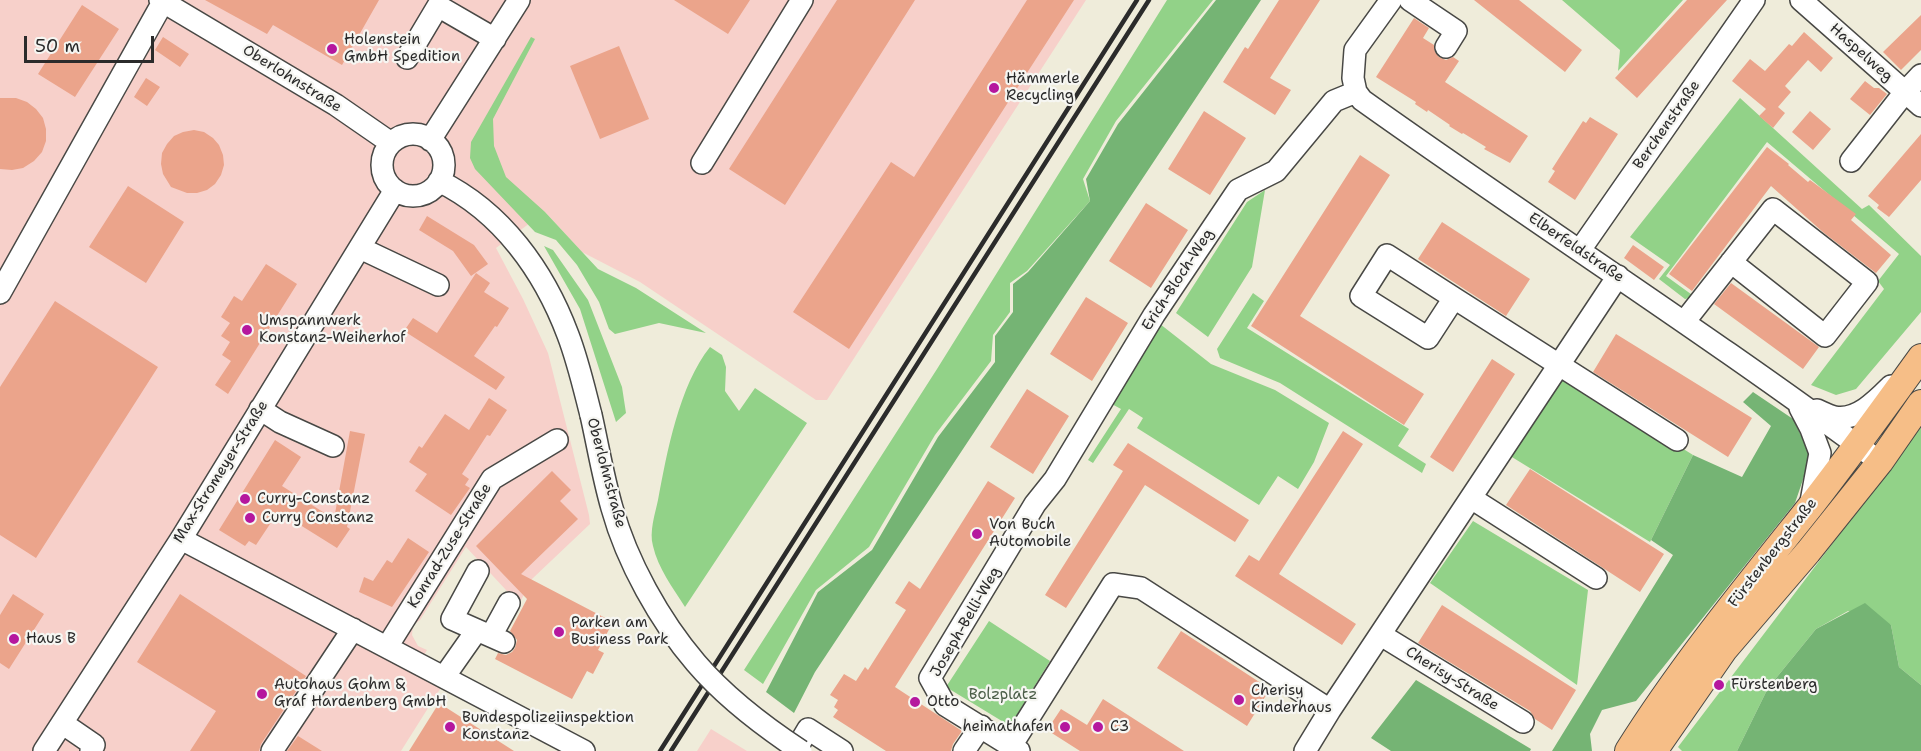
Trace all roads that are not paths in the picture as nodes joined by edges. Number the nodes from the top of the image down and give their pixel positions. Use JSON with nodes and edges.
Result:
{"nodes":[{"id":1,"x":519,"y":0,"type":"edge"},
{"id":2,"x":802,"y":0,"type":"edge"},
{"id":3,"x":1391,"y":0,"type":"edge"},
{"id":4,"x":1410,"y":0,"type":"edge"},
{"id":5,"x":1754,"y":0,"type":"edge"},
{"id":6,"x":1801,"y":0,"type":"edge"},
{"id":7,"x":161,"y":1,"type":"edge"},
{"id":8,"x":439,"y":3,"type":"edge"},
{"id":9,"x":186,"y":6,"type":"edge"},
{"id":10,"x":495,"y":39,"type":"junction"},
{"id":11,"x":1446,"y":47,"type":"dead end"},
{"id":12,"x":407,"y":58,"type":"dead end"},
{"id":13,"x":1921,"y":75,"type":"edge"},
{"id":14,"x":1356,"y":92,"type":"junction"},
{"id":15,"x":1905,"y":92,"type":"junction"},
{"id":16,"x":1921,"y":106,"type":"edge"},
{"id":17,"x":430,"y":140,"type":"junction"},
{"id":18,"x":391,"y":143,"type":"junction"},
{"id":19,"x":1851,"y":161,"type":"dead end"},
{"id":20,"x":702,"y":163,"type":"dead end"},
{"id":21,"x":439,"y":181,"type":"junction"},
{"id":22,"x":395,"y":190,"type":"junction"},
{"id":23,"x":360,"y":248,"type":"junction"},
{"id":24,"x":1580,"y":250,"type":"junction"},
{"id":25,"x":1731,"y":262,"type":"junction"},
{"id":26,"x":1618,"y":276,"type":"junction"},
{"id":27,"x":438,"y":285,"type":"dead end"},
{"id":28,"x":0,"y":293,"type":"edge"},
{"id":29,"x":1454,"y":298,"type":"dead end"},
{"id":30,"x":1683,"y":322,"type":"junction"},
{"id":31,"x":1921,"y":356,"type":"edge"},
{"id":32,"x":1559,"y":364,"type":"junction"},
{"id":33,"x":1797,"y":402,"type":"junction"},
{"id":34,"x":1921,"y":403,"type":"edge"},
{"id":35,"x":260,"y":409,"type":"junction"},
{"id":36,"x":557,"y":440,"type":"dead end"},
{"id":37,"x":1677,"y":440,"type":"dead end"},
{"id":38,"x":333,"y":446,"type":"dead end"},
{"id":39,"x":1857,"y":446,"type":"junction"},
{"id":40,"x":1880,"y":462,"type":"junction"},
{"id":41,"x":1471,"y":498,"type":"junction"},
{"id":42,"x":1035,"y":504,"type":"joint"},
{"id":43,"x":1810,"y":507,"type":"junction"},
{"id":44,"x":181,"y":538,"type":"junction"},
{"id":45,"x":478,"y":571,"type":"dead end"},
{"id":46,"x":1596,"y":578,"type":"dead end"},
{"id":47,"x":509,"y":603,"type":"dead end"},
{"id":48,"x":352,"y":629,"type":"junction"},
{"id":49,"x":485,"y":633,"type":"junction"},
{"id":50,"x":1381,"y":635,"type":"junction"},
{"id":51,"x":387,"y":647,"type":"junction"},
{"id":52,"x":440,"y":675,"type":"junction"},
{"id":53,"x":1330,"y":710,"type":"junction"},
{"id":54,"x":1523,"y":722,"type":"dead end"},
{"id":55,"x":62,"y":723,"type":"junction"},
{"id":56,"x":981,"y":726,"type":"junction"},
{"id":57,"x":1015,"y":748,"type":"edge"},
{"id":58,"x":44,"y":751,"type":"edge"},
{"id":59,"x":91,"y":751,"type":"edge"},
{"id":60,"x":272,"y":751,"type":"edge"},
{"id":61,"x":584,"y":751,"type":"edge"},
{"id":62,"x":795,"y":751,"type":"edge"},
{"id":63,"x":801,"y":751,"type":"edge"},
{"id":64,"x":843,"y":751,"type":"edge"},
{"id":65,"x":964,"y":751,"type":"edge"},
{"id":66,"x":1305,"y":751,"type":"edge"},
{"id":67,"x":1628,"y":751,"type":"edge"},
{"id":68,"x":1654,"y":751,"type":"edge"}],
"edges":[{"from":1,"to":10,"type":"street"},
{"from":2,"to":20,"type":"street"},
{"from":3,"to":14,"type":"street"},
{"from":4,"to":11,"type":"street"},
{"from":5,"to":24,"type":"street","name":"Berchenstraße"},
{"from":6,"to":15,"type":"street","name":"Haspelweg"},
{"from":7,"to":9,"type":"street","name":"Oberlohnstraße"},
{"from":7,"to":28,"type":"street"},
{"from":8,"to":10,"type":"street"},
{"from":8,"to":12,"type":"street"},
{"from":9,"to":18,"type":"street","name":"Oberlohnstraße"},
{"from":10,"to":17,"type":"street"},
{"from":13,"to":15,"type":"street"},
{"from":14,"to":24,"type":"street","name":"Elberfeldstraße"},
{"from":14,"to":42,"type":"street","name":"Erich-Bloch-Weg"},
{"from":15,"to":16,"type":"street","name":"Haspelweg"},
{"from":15,"to":19,"type":"street"},
{"from":17,"to":18,"type":"street"},
{"from":17,"to":21,"type":"street"},
{"from":18,"to":22,"type":"street"},
{"from":21,"to":22,"type":"street"},
{"from":21,"to":63,"type":"street","name":"Oberlohnstraße","bridge":true},
{"from":22,"to":23,"type":"street","name":"Max-Stromeyer-Straße"},
{"from":23,"to":27,"type":"street"},
{"from":23,"to":35,"type":"street","name":"Max-Stromeyer-Straße"},
{"from":24,"to":26,"type":"street","name":"Elberfeldstraße"},
{"from":25,"to":25,"type":"street"},
{"from":25,"to":30,"type":"street"},
{"from":26,"to":30,"type":"street","name":"Elberfeldstraße"},
{"from":26,"to":32,"type":"street"},
{"from":29,"to":32,"type":"street"},
{"from":30,"to":33,"type":"street","name":"Elberfeldstraße"},
{"from":31,"to":33,"type":"street","name":"Elberfeldstraße"},
{"from":31,"to":39,"type":"main road","name":"Fürstenbergstraße"},
{"from":32,"to":37,"type":"street"},
{"from":32,"to":41,"type":"street"},
{"from":33,"to":39,"type":"street","name":"Elberfeldstraße"},
{"from":33,"to":43,"type":"street","name":"Elberfeldstraße"},
{"from":34,"to":40,"type":"main road","name":"Fürstenbergstraße"},
{"from":35,"to":38,"type":"street"},
{"from":35,"to":44,"type":"street","name":"Max-Stromeyer-Straße"},
{"from":36,"to":51,"type":"street","name":"Konrad-Zuse-Straße"},
{"from":39,"to":40,"type":"street","name":"Elberfeldstraße"},
{"from":39,"to":43,"type":"main road","name":"Fürstenbergstraße"},
{"from":40,"to":68,"type":"main road","name":"Fürstenbergstraße"},
{"from":41,"to":46,"type":"street"},
{"from":41,"to":50,"type":"street"},
{"from":42,"to":56,"type":"street","name":"Joseph-Belli-Weg"},
{"from":43,"to":67,"type":"main road","name":"Fürstenbergstraße"},
{"from":44,"to":48,"type":"street"},
{"from":44,"to":55,"type":"street","name":"Max-Stromeyer-Straße"},
{"from":45,"to":49,"type":"street"},
{"from":47,"to":49,"type":"street"},
{"from":48,"to":51,"type":"street"},
{"from":48,"to":60,"type":"street"},
{"from":49,"to":52,"type":"street"},
{"from":50,"to":53,"type":"street"},
{"from":50,"to":54,"type":"street","name":"Cherisy-Straße"},
{"from":51,"to":52,"type":"street"},
{"from":52,"to":61,"type":"street"},
{"from":53,"to":57,"type":"street","name":"Joseph-Belli-Weg"},
{"from":53,"to":66,"type":"street"},
{"from":55,"to":58,"type":"street","name":"Max-Stromeyer-Straße"},
{"from":55,"to":59,"type":"street"},
{"from":56,"to":57,"type":"street","name":"Joseph-Belli-Weg"},
{"from":56,"to":65,"type":"street"},
{"from":62,"to":64,"type":"street"}]}
